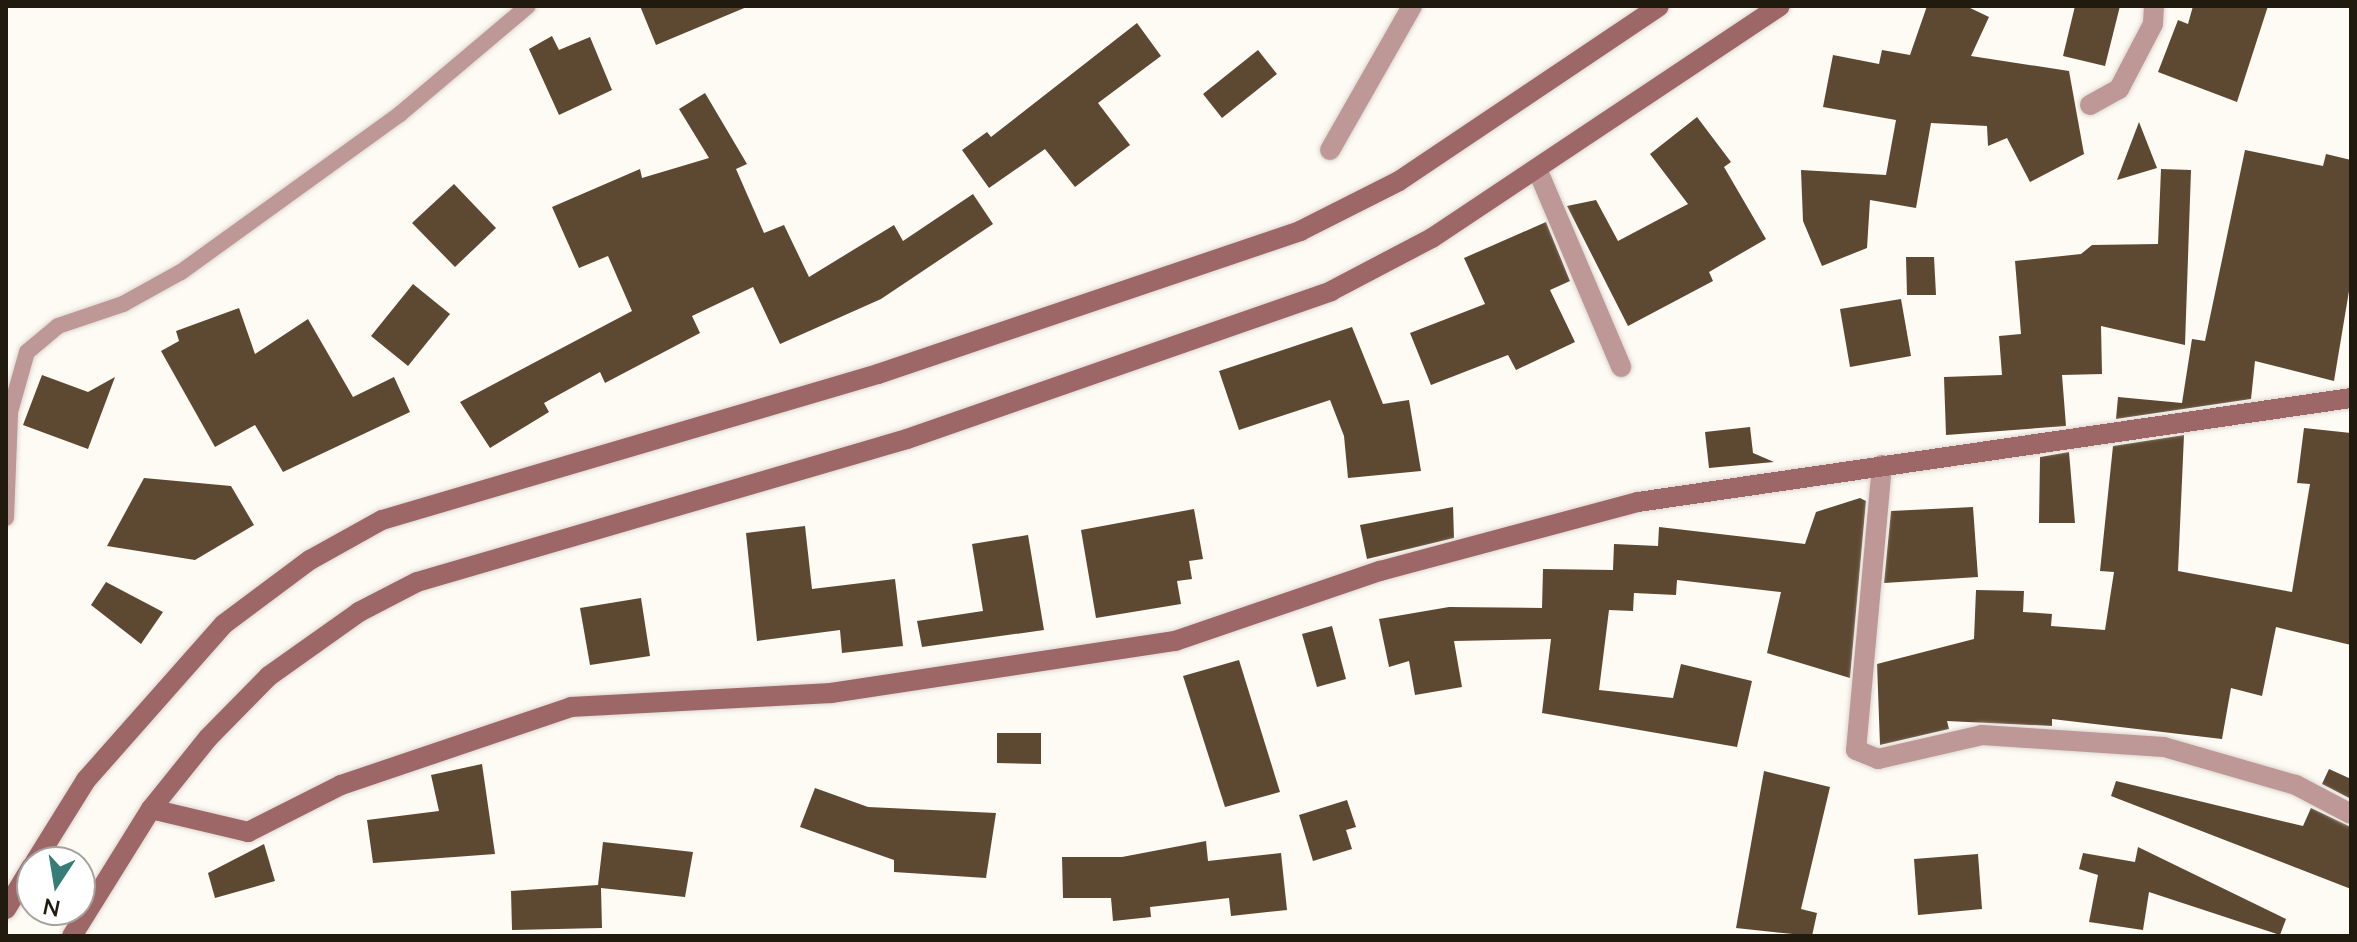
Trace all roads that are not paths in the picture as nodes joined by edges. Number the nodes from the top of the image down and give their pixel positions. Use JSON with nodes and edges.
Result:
{"nodes":[{"id":1,"x":528,"y":6,"type":"edge"},
{"id":2,"x":1412,"y":6,"type":"edge"},
{"id":3,"x":1659,"y":6,"type":"edge"},
{"id":4,"x":1780,"y":6,"type":"edge"},
{"id":5,"x":2154,"y":6,"type":"edge"},
{"id":6,"x":2090,"y":105,"type":"dead end"},
{"id":7,"x":1330,"y":150,"type":"dead end"},
{"id":8,"x":1538,"y":171,"type":"junction"},
{"id":9,"x":1621,"y":367,"type":"dead end"},
{"id":10,"x":2351,"y":398,"type":"edge"},
{"id":11,"x":1882,"y":465,"type":"junction"},
{"id":12,"x":6,"y":518,"type":"edge"},
{"id":13,"x":151,"y":809,"type":"junction"},
{"id":14,"x":2351,"y":814,"type":"edge"},
{"id":15,"x":44,"y":846,"type":"edge"},
{"id":16,"x":72,"y":936,"type":"edge"}],
"edges":[{"from":1,"to":12,"type":"lane"},
{"from":2,"to":7,"type":"street"},
{"from":3,"to":15,"type":"main road"},
{"from":4,"to":8,"type":"main road"},
{"from":5,"to":6,"type":"street"},
{"from":8,"to":9,"type":"street"},
{"from":8,"to":13,"type":"main road"},
{"from":10,"to":11,"type":"main road"},
{"from":11,"to":13,"type":"main road"},
{"from":11,"to":14,"type":"street"},
{"from":13,"to":16,"type":"main road"}]}
